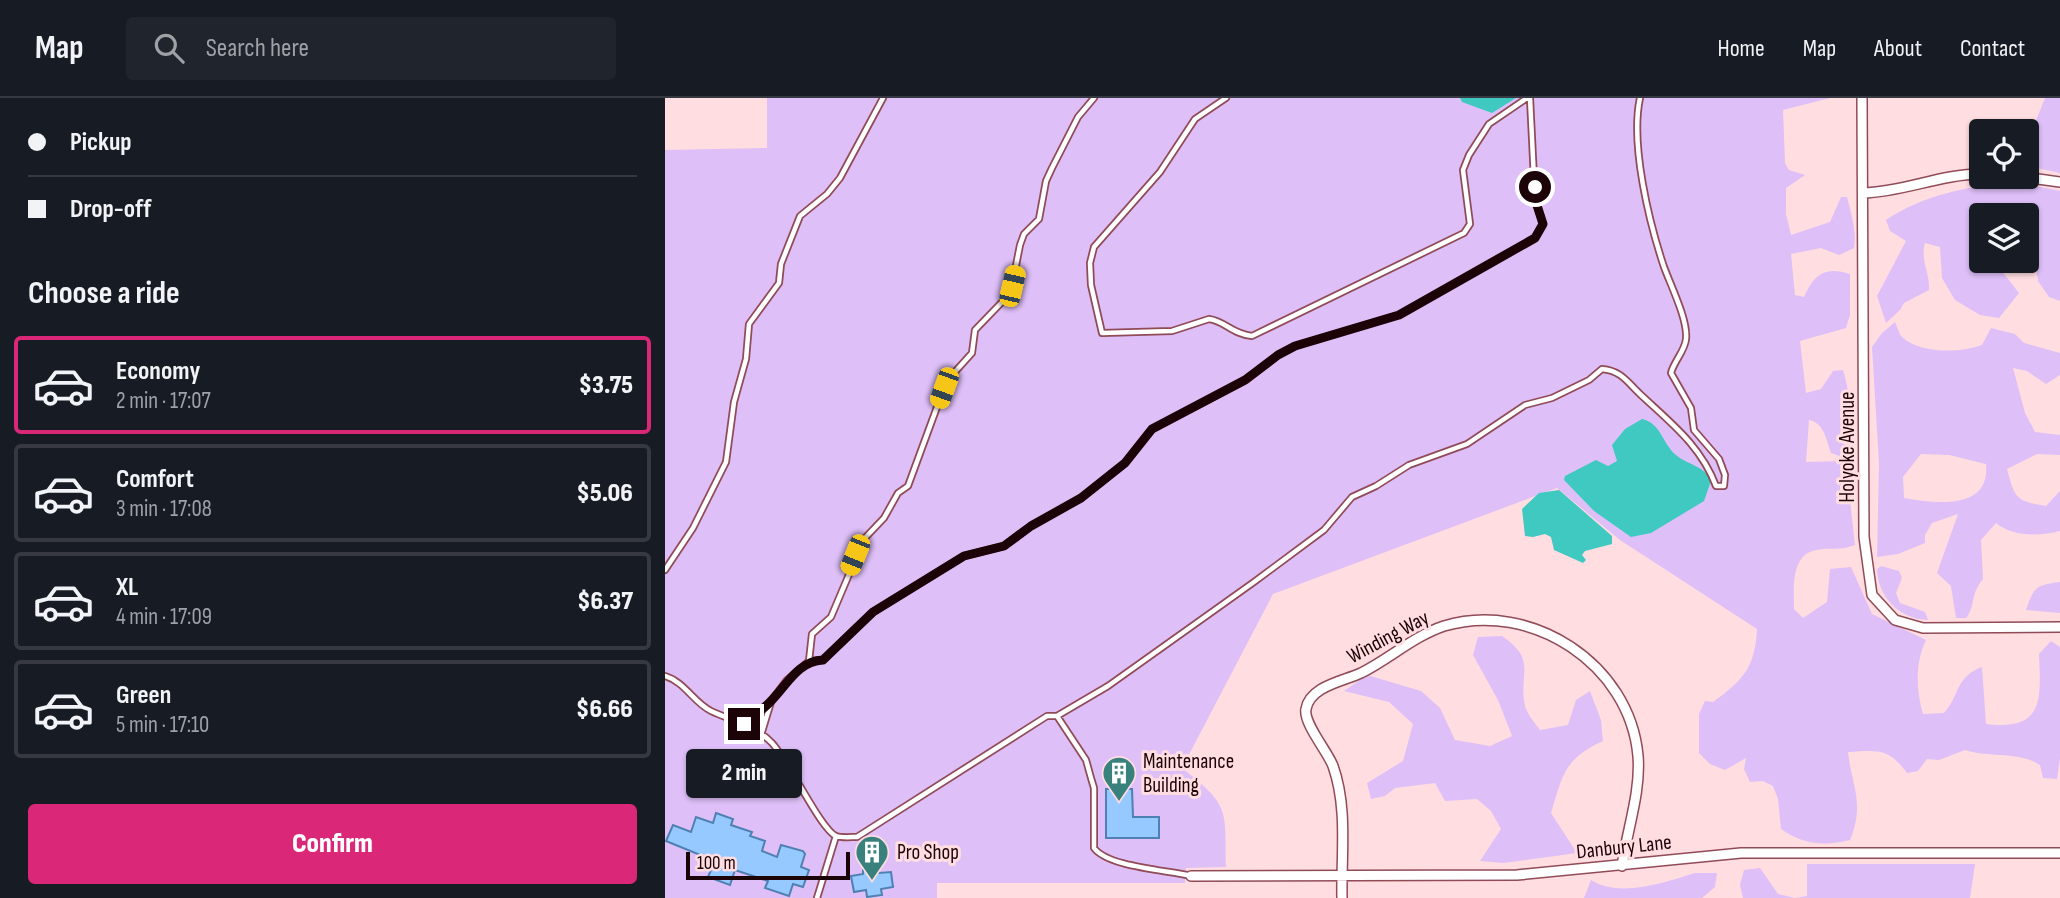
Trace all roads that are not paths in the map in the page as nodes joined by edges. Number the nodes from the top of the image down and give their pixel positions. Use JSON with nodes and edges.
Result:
{"nodes":[{"id":1,"x":883,"y":98,"type":"edge"},
{"id":2,"x":1094,"y":98,"type":"edge"},
{"id":3,"x":1226,"y":98,"type":"edge"},
{"id":4,"x":1529,"y":98,"type":"edge"},
{"id":5,"x":1640,"y":98,"type":"edge"},
{"id":6,"x":1862,"y":98,"type":"edge"},
{"id":7,"x":1969,"y":176,"type":"edge"},
{"id":8,"x":2039,"y":179,"type":"edge"},
{"id":9,"x":2060,"y":182,"type":"edge"},
{"id":10,"x":1863,"y":193,"type":"junction"},
{"id":11,"x":665,"y":570,"type":"edge"},
{"id":12,"x":2060,"y":627,"type":"edge"},
{"id":13,"x":809,"y":661,"type":"junction"},
{"id":14,"x":665,"y":676,"type":"edge"},
{"id":15,"x":771,"y":701,"type":"junction"},
{"id":16,"x":1057,"y":716,"type":"junction"},
{"id":17,"x":744,"y":724,"type":"junction"},
{"id":18,"x":761,"y":735,"type":"junction"},
{"id":19,"x":836,"y":836,"type":"junction"},
{"id":20,"x":2060,"y":853,"type":"edge"},
{"id":21,"x":1622,"y":866,"type":"junction"},
{"id":22,"x":1342,"y":875,"type":"junction"},
{"id":23,"x":1191,"y":876,"type":"joint"},
{"id":24,"x":817,"y":898,"type":"edge"},
{"id":25,"x":1342,"y":898,"type":"edge"}],
"edges":[{"from":1,"to":11,"type":"lane"},
{"from":2,"to":13,"type":"lane"},
{"from":3,"to":4,"type":"lane"},
{"from":4,"to":13,"type":"lane"},
{"from":5,"to":16,"type":"lane"},
{"from":6,"to":10,"type":"street","name":"Holyoke Avenue"},
{"from":7,"to":10,"type":"street"},
{"from":8,"to":9,"type":"street"},
{"from":10,"to":12,"type":"street","name":"Holyoke Avenue"},
{"from":13,"to":15,"type":"lane"},
{"from":14,"to":17,"type":"lane"},
{"from":15,"to":17,"type":"lane"},
{"from":15,"to":18,"type":"lane"},
{"from":16,"to":19,"type":"lane"},
{"from":16,"to":23,"type":"lane"},
{"from":17,"to":18,"type":"lane"},
{"from":18,"to":19,"type":"lane"},
{"from":19,"to":24,"type":"lane"},
{"from":20,"to":21,"type":"street","name":"Danbury Lane"},
{"from":21,"to":22,"type":"street","name":"Danbury Lane"},
{"from":21,"to":22,"type":"street","name":"Winding Way"},
{"from":22,"to":23,"type":"street","name":"Danbury Lane"},
{"from":22,"to":25,"type":"street"}]}
